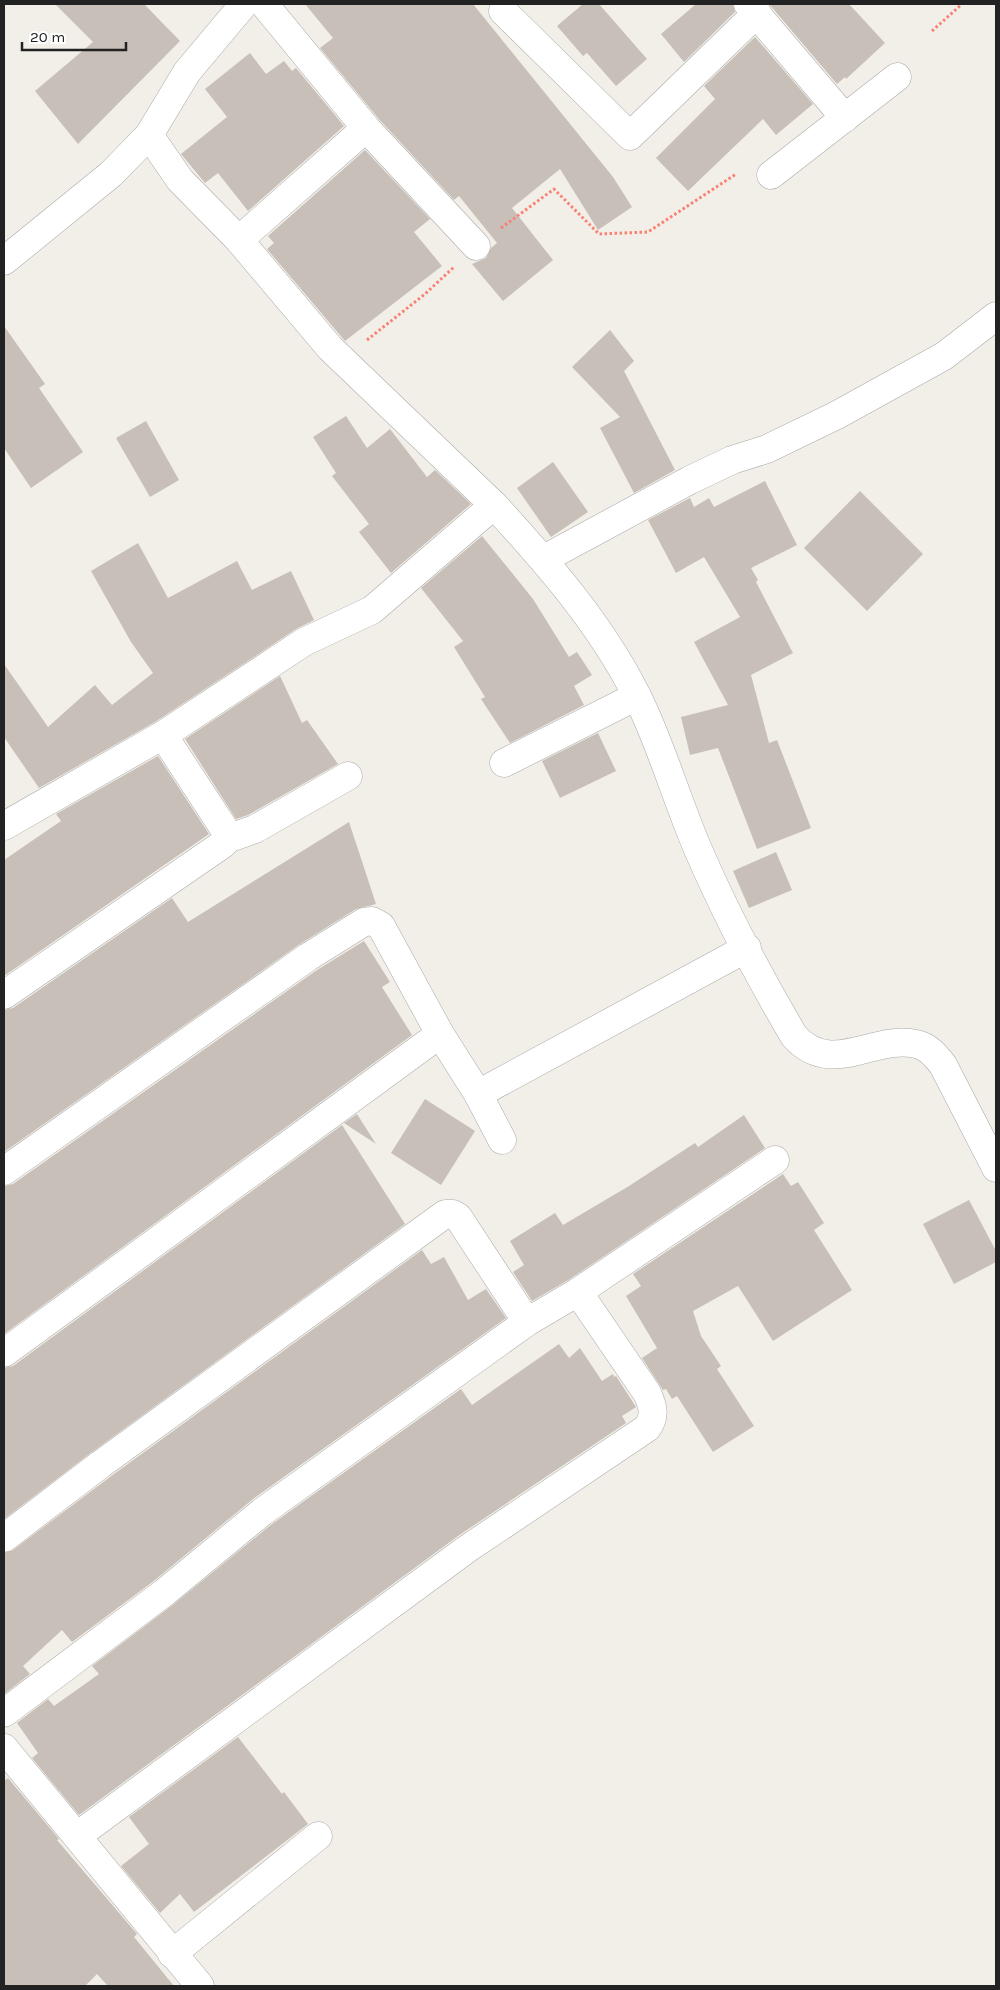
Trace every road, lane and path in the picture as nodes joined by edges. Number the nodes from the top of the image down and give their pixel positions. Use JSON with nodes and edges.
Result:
{"nodes":[{"id":1,"x":244,"y":4,"type":"edge"},
{"id":2,"x":264,"y":4,"type":"edge"},
{"id":3,"x":962,"y":4,"type":"edge"},
{"id":4,"x":753,"y":9,"type":"edge"},
{"id":5,"x":503,"y":11,"type":"dead end"},
{"id":6,"x":932,"y":31,"type":"dead end"},
{"id":7,"x":897,"y":77,"type":"dead end"},
{"id":8,"x":845,"y":118,"type":"junction"},
{"id":9,"x":366,"y":128,"type":"junction"},
{"id":10,"x":149,"y":135,"type":"junction"},
{"id":11,"x":736,"y":174,"type":"dead end"},
{"id":12,"x":770,"y":175,"type":"dead end"},
{"id":13,"x":239,"y":240,"type":"junction"},
{"id":14,"x":476,"y":246,"type":"junction"},
{"id":15,"x":4,"y":261,"type":"edge"},
{"id":16,"x":996,"y":316,"type":"edge"},
{"id":17,"x":342,"y":358,"type":"junction"},
{"id":18,"x":494,"y":505,"type":"junction"},
{"id":19,"x":544,"y":559,"type":"junction"},
{"id":20,"x":637,"y":696,"type":"junction"},
{"id":21,"x":162,"y":735,"type":"junction"},
{"id":22,"x":504,"y":762,"type":"dead end"},
{"id":23,"x":348,"y":776,"type":"dead end"},
{"id":24,"x":4,"y":826,"type":"edge"},
{"id":25,"x":226,"y":838,"type":"junction"},
{"id":26,"x":747,"y":948,"type":"junction"},
{"id":27,"x":4,"y":996,"type":"edge"},
{"id":28,"x":440,"y":1034,"type":"junction"},
{"id":29,"x":478,"y":1094,"type":"junction"},
{"id":30,"x":502,"y":1140,"type":"dead end"},
{"id":31,"x":775,"y":1160,"type":"dead end"},
{"id":32,"x":996,"y":1168,"type":"edge"},
{"id":33,"x":4,"y":1172,"type":"edge"},
{"id":34,"x":578,"y":1292,"type":"junction"},
{"id":35,"x":526,"y":1322,"type":"junction"},
{"id":36,"x":4,"y":1352,"type":"edge"},
{"id":37,"x":4,"y":1538,"type":"edge"},
{"id":38,"x":4,"y":1714,"type":"edge"},
{"id":39,"x":4,"y":1748,"type":"edge"},
{"id":40,"x":77,"y":1836,"type":"junction"},
{"id":41,"x":318,"y":1836,"type":"dead end"},
{"id":42,"x":172,"y":1954,"type":"junction"},
{"id":43,"x":200,"y":1986,"type":"edge"}],
"edges":[{"from":1,"to":10,"type":"street"},
{"from":2,"to":9,"type":"street"},
{"from":3,"to":6,"type":"path"},
{"from":4,"to":5,"type":"street"},
{"from":4,"to":8,"type":"street"},
{"from":7,"to":8,"type":"street"},
{"from":8,"to":12,"type":"street"},
{"from":9,"to":13,"type":"street"},
{"from":9,"to":14,"type":"street"},
{"from":10,"to":13,"type":"street"},
{"from":10,"to":15,"type":"street"},
{"from":11,"to":14,"type":"path"},
{"from":13,"to":17,"type":"street"},
{"from":14,"to":17,"type":"path"},
{"from":16,"to":19,"type":"street"},
{"from":17,"to":18,"type":"street"},
{"from":18,"to":19,"type":"street"},
{"from":18,"to":21,"type":"street"},
{"from":19,"to":20,"type":"street"},
{"from":20,"to":22,"type":"street"},
{"from":20,"to":26,"type":"street"},
{"from":21,"to":24,"type":"street"},
{"from":21,"to":25,"type":"street"},
{"from":23,"to":25,"type":"street"},
{"from":25,"to":27,"type":"street"},
{"from":26,"to":29,"type":"street"},
{"from":26,"to":32,"type":"street"},
{"from":28,"to":29,"type":"street"},
{"from":28,"to":33,"type":"street"},
{"from":28,"to":36,"type":"street"},
{"from":29,"to":30,"type":"street"},
{"from":31,"to":34,"type":"street"},
{"from":34,"to":35,"type":"street"},
{"from":34,"to":40,"type":"street"},
{"from":35,"to":37,"type":"street"},
{"from":35,"to":38,"type":"street"},
{"from":39,"to":40,"type":"street"},
{"from":40,"to":42,"type":"street"},
{"from":41,"to":42,"type":"street"},
{"from":42,"to":43,"type":"street"}]}
